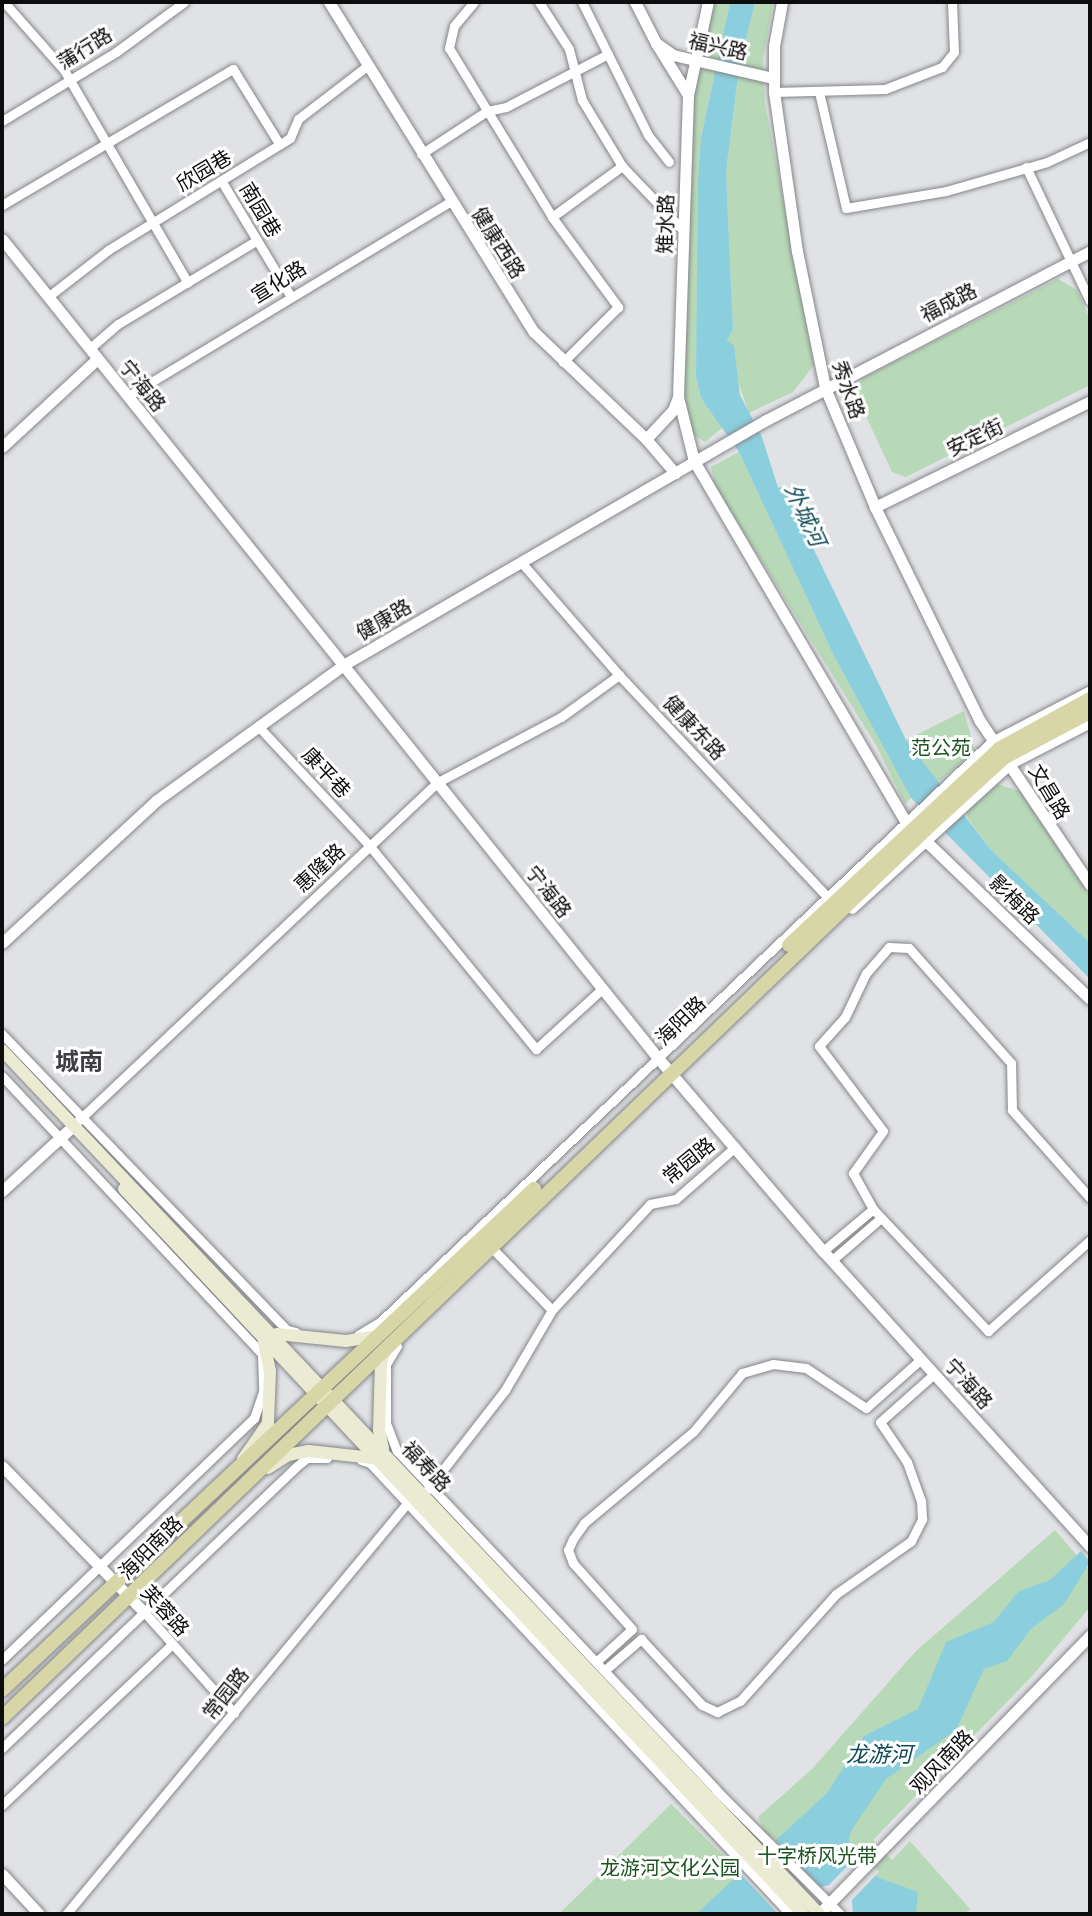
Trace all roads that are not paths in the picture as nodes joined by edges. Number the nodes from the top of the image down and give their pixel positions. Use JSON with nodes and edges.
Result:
{"nodes":[{"id":1,"x":4,"y":2,"type":"edge"},
{"id":2,"x":184,"y":2,"type":"edge"},
{"id":3,"x":474,"y":2,"type":"edge"},
{"id":4,"x":539,"y":2,"type":"edge"},
{"id":5,"x":582,"y":2,"type":"edge"},
{"id":6,"x":635,"y":2,"type":"edge"},
{"id":7,"x":708,"y":2,"type":"edge"},
{"id":8,"x":782,"y":2,"type":"edge"},
{"id":9,"x":952,"y":2,"type":"edge"},
{"id":10,"x":334,"y":4,"type":"edge"},
{"id":11,"x":171,"y":6,"type":"edge"},
{"id":12,"x":656,"y":43,"type":"junction"},
{"id":13,"x":608,"y":54,"type":"junction"},
{"id":14,"x":697,"y":63,"type":"junction"},
{"id":15,"x":367,"y":66,"type":"junction"},
{"id":16,"x":576,"y":71,"type":"junction"},
{"id":17,"x":773,"y":78,"type":"junction"},
{"id":18,"x":70,"y":80,"type":"junction"},
{"id":19,"x":774,"y":92,"type":"junction"},
{"id":20,"x":819,"y":92,"type":"junction"},
{"id":21,"x":688,"y":95,"type":"junction"},
{"id":22,"x":487,"y":111,"type":"junction"},
{"id":23,"x":2,"y":121,"type":"edge"},
{"id":24,"x":1090,"y":142,"type":"edge"},
{"id":25,"x":106,"y":144,"type":"junction"},
{"id":26,"x":280,"y":145,"type":"junction"},
{"id":27,"x":421,"y":154,"type":"junction"},
{"id":28,"x":669,"y":162,"type":"dead end"},
{"id":29,"x":622,"y":166,"type":"junction"},
{"id":30,"x":1026,"y":167,"type":"junction"},
{"id":31,"x":222,"y":182,"type":"junction"},
{"id":32,"x":451,"y":201,"type":"junction"},
{"id":33,"x":2,"y":205,"type":"edge"},
{"id":34,"x":552,"y":217,"type":"junction"},
{"id":35,"x":153,"y":222,"type":"junction"},
{"id":36,"x":683,"y":230,"type":"junction"},
{"id":37,"x":2,"y":239,"type":"edge"},
{"id":38,"x":257,"y":240,"type":"junction"},
{"id":39,"x":1090,"y":251,"type":"edge"},
{"id":40,"x":1072,"y":260,"type":"junction"},
{"id":41,"x":188,"y":283,"type":"junction"},
{"id":42,"x":49,"y":296,"type":"junction"},
{"id":43,"x":291,"y":297,"type":"junction"},
{"id":44,"x":1090,"y":301,"type":"edge"},
{"id":45,"x":93,"y":354,"type":"junction"},
{"id":46,"x":563,"y":362,"type":"junction"},
{"id":47,"x":825,"y":388,"type":"junction"},
{"id":48,"x":128,"y":396,"type":"junction"},
{"id":49,"x":678,"y":397,"type":"junction"},
{"id":50,"x":1090,"y":401,"type":"edge"},
{"id":51,"x":646,"y":439,"type":"junction"},
{"id":52,"x":2,"y":447,"type":"edge"},
{"id":53,"x":694,"y":461,"type":"junction"},
{"id":54,"x":675,"y":473,"type":"junction"},
{"id":55,"x":875,"y":507,"type":"junction"},
{"id":56,"x":521,"y":562,"type":"junction"},
{"id":57,"x":345,"y":664,"type":"junction"},
{"id":58,"x":619,"y":675,"type":"junction"},
{"id":59,"x":1090,"y":690,"type":"edge"},
{"id":60,"x":1090,"y":699,"type":"edge"},
{"id":61,"x":1090,"y":712,"type":"edge"},
{"id":62,"x":1090,"y":723,"type":"edge"},
{"id":63,"x":258,"y":726,"type":"junction"},
{"id":64,"x":1002,"y":753,"type":"junction"},
{"id":65,"x":438,"y":782,"type":"junction"},
{"id":66,"x":919,"y":829,"type":"junction"},
{"id":67,"x":369,"y":845,"type":"junction"},
{"id":68,"x":1090,"y":885,"type":"edge"},
{"id":69,"x":836,"y":906,"type":"junction"},
{"id":70,"x":2,"y":943,"type":"edge"},
{"id":71,"x":602,"y":989,"type":"junction"},
{"id":72,"x":1090,"y":999,"type":"edge"},
{"id":73,"x":2,"y":1034,"type":"edge"},
{"id":74,"x":2,"y":1050,"type":"edge"},
{"id":75,"x":2,"y":1061,"type":"edge"},
{"id":76,"x":667,"y":1068,"type":"junction"},
{"id":77,"x":2,"y":1076,"type":"edge"},
{"id":78,"x":71,"y":1127,"type":"junction"},
{"id":79,"x":735,"y":1147,"type":"junction"},
{"id":80,"x":2,"y":1191,"type":"edge"},
{"id":81,"x":1090,"y":1198,"type":"edge"},
{"id":82,"x":873,"y":1209,"type":"junction"},
{"id":83,"x":881,"y":1218,"type":"junction"},
{"id":84,"x":1090,"y":1240,"type":"edge"},
{"id":85,"x":494,"y":1250,"type":"junction"},
{"id":86,"x":827,"y":1256,"type":"junction"},
{"id":87,"x":552,"y":1310,"type":"junction"},
{"id":88,"x":259,"y":1331,"type":"junction"},
{"id":89,"x":273,"y":1332,"type":"junction"},
{"id":90,"x":384,"y":1339,"type":"junction"},
{"id":91,"x":921,"y":1359,"type":"junction"},
{"id":92,"x":934,"y":1374,"type":"junction"},
{"id":93,"x":325,"y":1396,"type":"junction"},
{"id":94,"x":866,"y":1408,"type":"junction"},
{"id":95,"x":880,"y":1422,"type":"junction"},
{"id":96,"x":380,"y":1455,"type":"junction"},
{"id":97,"x":2,"y":1466,"type":"edge"},
{"id":98,"x":239,"y":1478,"type":"junction"},
{"id":99,"x":419,"y":1495,"type":"junction"},
{"id":100,"x":1090,"y":1546,"type":"edge"},
{"id":101,"x":101,"y":1569,"type":"junction"},
{"id":102,"x":116,"y":1584,"type":"junction"},
{"id":103,"x":129,"y":1598,"type":"junction"},
{"id":104,"x":145,"y":1613,"type":"junction"},
{"id":105,"x":632,"y":1629,"type":"junction"},
{"id":106,"x":1090,"y":1635,"type":"edge"},
{"id":107,"x":641,"y":1639,"type":"junction"},
{"id":108,"x":172,"y":1644,"type":"junction"},
{"id":109,"x":2,"y":1660,"type":"edge"},
{"id":110,"x":597,"y":1661,"type":"junction"},
{"id":111,"x":605,"y":1670,"type":"junction"},
{"id":112,"x":2,"y":1690,"type":"edge"},
{"id":113,"x":234,"y":1713,"type":"junction"},
{"id":114,"x":2,"y":1718,"type":"edge"},
{"id":115,"x":2,"y":1748,"type":"edge"},
{"id":116,"x":2,"y":1805,"type":"edge"},
{"id":117,"x":730,"y":1834,"type":"junction"},
{"id":118,"x":2,"y":1874,"type":"edge"},
{"id":119,"x":823,"y":1909,"type":"edge"},
{"id":120,"x":39,"y":1914,"type":"edge"},
{"id":121,"x":66,"y":1914,"type":"edge"},
{"id":122,"x":790,"y":1914,"type":"edge"},
{"id":123,"x":803,"y":1914,"type":"edge"},
{"id":124,"x":840,"y":1914,"type":"edge"}],
"edges":[{"from":1,"to":18,"type":"street"},
{"from":2,"to":11,"type":"street","name":"蒲行路"},
{"from":3,"to":22,"type":"street"},
{"from":4,"to":16,"type":"street"},
{"from":5,"to":13,"type":"street"},
{"from":6,"to":12,"type":"street"},
{"from":7,"to":14,"type":"street","name":"雉水路"},
{"from":8,"to":17,"type":"street","name":"秀水路"},
{"from":9,"to":20,"type":"street"},
{"from":10,"to":15,"type":"street","name":"健康西路"},
{"from":11,"to":18,"type":"street","name":"蒲行路"},
{"from":12,"to":14,"type":"street","name":"福兴路"},
{"from":12,"to":21,"type":"street"},
{"from":13,"to":16,"type":"street"},
{"from":13,"to":28,"type":"street"},
{"from":14,"to":17,"type":"street","name":"福兴路"},
{"from":14,"to":21,"type":"street","name":"雉水路"},
{"from":15,"to":26,"type":"street","name":"欣园巷"},
{"from":15,"to":27,"type":"street","name":"健康西路"},
{"from":16,"to":22,"type":"street"},
{"from":16,"to":29,"type":"street"},
{"from":17,"to":19,"type":"street","name":"秀水路"},
{"from":18,"to":23,"type":"street","name":"蒲行路"},
{"from":18,"to":25,"type":"street"},
{"from":19,"to":20,"type":"street"},
{"from":19,"to":47,"type":"street","name":"秀水路"},
{"from":20,"to":30,"type":"street"},
{"from":21,"to":36,"type":"street","name":"雉水路"},
{"from":22,"to":27,"type":"street"},
{"from":22,"to":34,"type":"street"},
{"from":24,"to":30,"type":"street"},
{"from":25,"to":26,"type":"street"},
{"from":25,"to":33,"type":"street"},
{"from":25,"to":35,"type":"street"},
{"from":26,"to":31,"type":"street","name":"欣园巷"},
{"from":27,"to":32,"type":"street","name":"健康西路"},
{"from":29,"to":34,"type":"street"},
{"from":29,"to":36,"type":"street"},
{"from":30,"to":40,"type":"street"},
{"from":31,"to":35,"type":"street","name":"欣园巷"},
{"from":31,"to":38,"type":"street","name":"南园巷"},
{"from":32,"to":43,"type":"street","name":"宣化路"},
{"from":32,"to":46,"type":"street","name":"健康西路"},
{"from":34,"to":46,"type":"street"},
{"from":35,"to":41,"type":"street"},
{"from":35,"to":42,"type":"street","name":"欣园巷"},
{"from":36,"to":49,"type":"street","name":"雉水路"},
{"from":37,"to":42,"type":"street","name":"宁海路"},
{"from":38,"to":41,"type":"street"},
{"from":38,"to":43,"type":"street","name":"南园巷"},
{"from":39,"to":40,"type":"street","name":"福成路"},
{"from":40,"to":44,"type":"street"},
{"from":40,"to":47,"type":"street","name":"福成路"},
{"from":41,"to":45,"type":"street"},
{"from":42,"to":45,"type":"street","name":"宁海路"},
{"from":43,"to":48,"type":"street","name":"宣化路"},
{"from":45,"to":48,"type":"street","name":"宁海路"},
{"from":45,"to":52,"type":"street"},
{"from":46,"to":51,"type":"street","name":"健康西路"},
{"from":47,"to":53,"type":"street","name":"健康路"},
{"from":47,"to":55,"type":"street","name":"秀水路"},
{"from":48,"to":57,"type":"street","name":"宁海路"},
{"from":49,"to":51,"type":"street"},
{"from":49,"to":53,"type":"street","name":"雉水路"},
{"from":50,"to":55,"type":"street","name":"安定街"},
{"from":51,"to":54,"type":"street","name":"健康西路"},
{"from":53,"to":54,"type":"street","name":"健康路"},
{"from":53,"to":66,"type":"street"},
{"from":54,"to":56,"type":"street","name":"健康路"},
{"from":55,"to":64,"type":"street","name":"秀水路"},
{"from":56,"to":57,"type":"street","name":"健康路"},
{"from":56,"to":58,"type":"street","name":"健康东路"},
{"from":57,"to":63,"type":"street","name":"健康路"},
{"from":57,"to":65,"type":"street","name":"宁海路"},
{"from":58,"to":65,"type":"street","name":"惠隆路"},
{"from":58,"to":69,"type":"street","name":"健康东路"},
{"from":59,"to":64,"type":"street"},
{"from":60,"to":64,"type":"main road","name":"海阳路"},
{"from":61,"to":64,"type":"main road","name":"海阳路"},
{"from":62,"to":64,"type":"street"},
{"from":63,"to":67,"type":"street","name":"康平巷"},
{"from":63,"to":70,"type":"street","name":"健康路"},
{"from":64,"to":66,"type":"main road","name":"海阳路"},
{"from":64,"to":68,"type":"street","name":"文昌路"},
{"from":65,"to":67,"type":"street","name":"惠隆路"},
{"from":65,"to":71,"type":"street","name":"宁海路"},
{"from":66,"to":69,"type":"main road","name":"海阳路"},
{"from":66,"to":72,"type":"street","name":"影梅路"},
{"from":67,"to":71,"type":"street","name":"康平巷"},
{"from":67,"to":78,"type":"street","name":"惠隆路"},
{"from":69,"to":76,"type":"main road","name":"海阳路"},
{"from":71,"to":76,"type":"street","name":"宁海路"},
{"from":73,"to":78,"type":"street"},
{"from":74,"to":78,"type":"main road","name":"福寿路"},
{"from":75,"to":78,"type":"main road","name":"福寿路"},
{"from":76,"to":78,"type":"street"},
{"from":76,"to":79,"type":"street","name":"宁海路"},
{"from":76,"to":85,"type":"street"},
{"from":76,"to":90,"type":"main road","name":"海阳路"},
{"from":77,"to":78,"type":"street"},
{"from":78,"to":80,"type":"street"},
{"from":78,"to":88,"type":"main road","name":"福寿路"},
{"from":78,"to":89,"type":"main road","name":"福寿路"},
{"from":78,"to":101,"type":"street"},
{"from":79,"to":86,"type":"street","name":"宁海路"},
{"from":79,"to":87,"type":"street","name":"常园路"},
{"from":81,"to":82,"type":"street"},
{"from":82,"to":83,"type":"street"},
{"from":82,"to":86,"type":"street"},
{"from":83,"to":84,"type":"street"},
{"from":83,"to":86,"type":"street"},
{"from":85,"to":87,"type":"street"},
{"from":85,"to":99,"type":"street"},
{"from":86,"to":91,"type":"street","name":"宁海路"},
{"from":87,"to":99,"type":"street","name":"常园路"},
{"from":88,"to":93,"type":"main road","name":"福寿路"},
{"from":88,"to":98,"type":"main road"},
{"from":89,"to":90,"type":"main road"},
{"from":89,"to":93,"type":"main road","name":"福寿路"},
{"from":90,"to":93,"type":"main road","name":"海阳路"},
{"from":90,"to":96,"type":"main road"},
{"from":91,"to":92,"type":"street","name":"宁海路"},
{"from":91,"to":94,"type":"street"},
{"from":92,"to":95,"type":"street"},
{"from":92,"to":100,"type":"street","name":"宁海路"},
{"from":93,"to":96,"type":"main road","name":"福寿路"},
{"from":93,"to":98,"type":"main road","name":"海阳南路"},
{"from":94,"to":95,"type":"street"},
{"from":94,"to":105,"type":"street"},
{"from":95,"to":107,"type":"street"},
{"from":96,"to":98,"type":"main road"},
{"from":96,"to":99,"type":"main road","name":"福寿路"},
{"from":97,"to":101,"type":"street","name":"芙蓉路"},
{"from":98,"to":102,"type":"main road","name":"海阳南路"},
{"from":98,"to":103,"type":"main road","name":"海阳南路"},
{"from":99,"to":104,"type":"street"},
{"from":99,"to":110,"type":"street"},
{"from":99,"to":113,"type":"street","name":"常园路"},
{"from":99,"to":117,"type":"main road","name":"福寿路"},
{"from":101,"to":102,"type":"street","name":"芙蓉路"},
{"from":101,"to":109,"type":"street"},
{"from":102,"to":103,"type":"street","name":"芙蓉路"},
{"from":102,"to":112,"type":"main road","name":"海阳南路"},
{"from":103,"to":104,"type":"street","name":"芙蓉路"},
{"from":103,"to":114,"type":"main road","name":"海阳南路"},
{"from":104,"to":108,"type":"street","name":"芙蓉路"},
{"from":104,"to":115,"type":"street"},
{"from":105,"to":107,"type":"street"},
{"from":105,"to":110,"type":"street"},
{"from":106,"to":119,"type":"street","name":"观风南路"},
{"from":107,"to":111,"type":"street"},
{"from":108,"to":113,"type":"street","name":"芙蓉路"},
{"from":108,"to":116,"type":"street"},
{"from":110,"to":111,"type":"street"},
{"from":111,"to":119,"type":"street"},
{"from":113,"to":121,"type":"street","name":"常园路"},
{"from":117,"to":119,"type":"main road","name":"福寿路"},
{"from":117,"to":122,"type":"street"},
{"from":117,"to":123,"type":"main road","name":"福寿路"},
{"from":118,"to":120,"type":"street"},
{"from":119,"to":124,"type":"street"}]}
